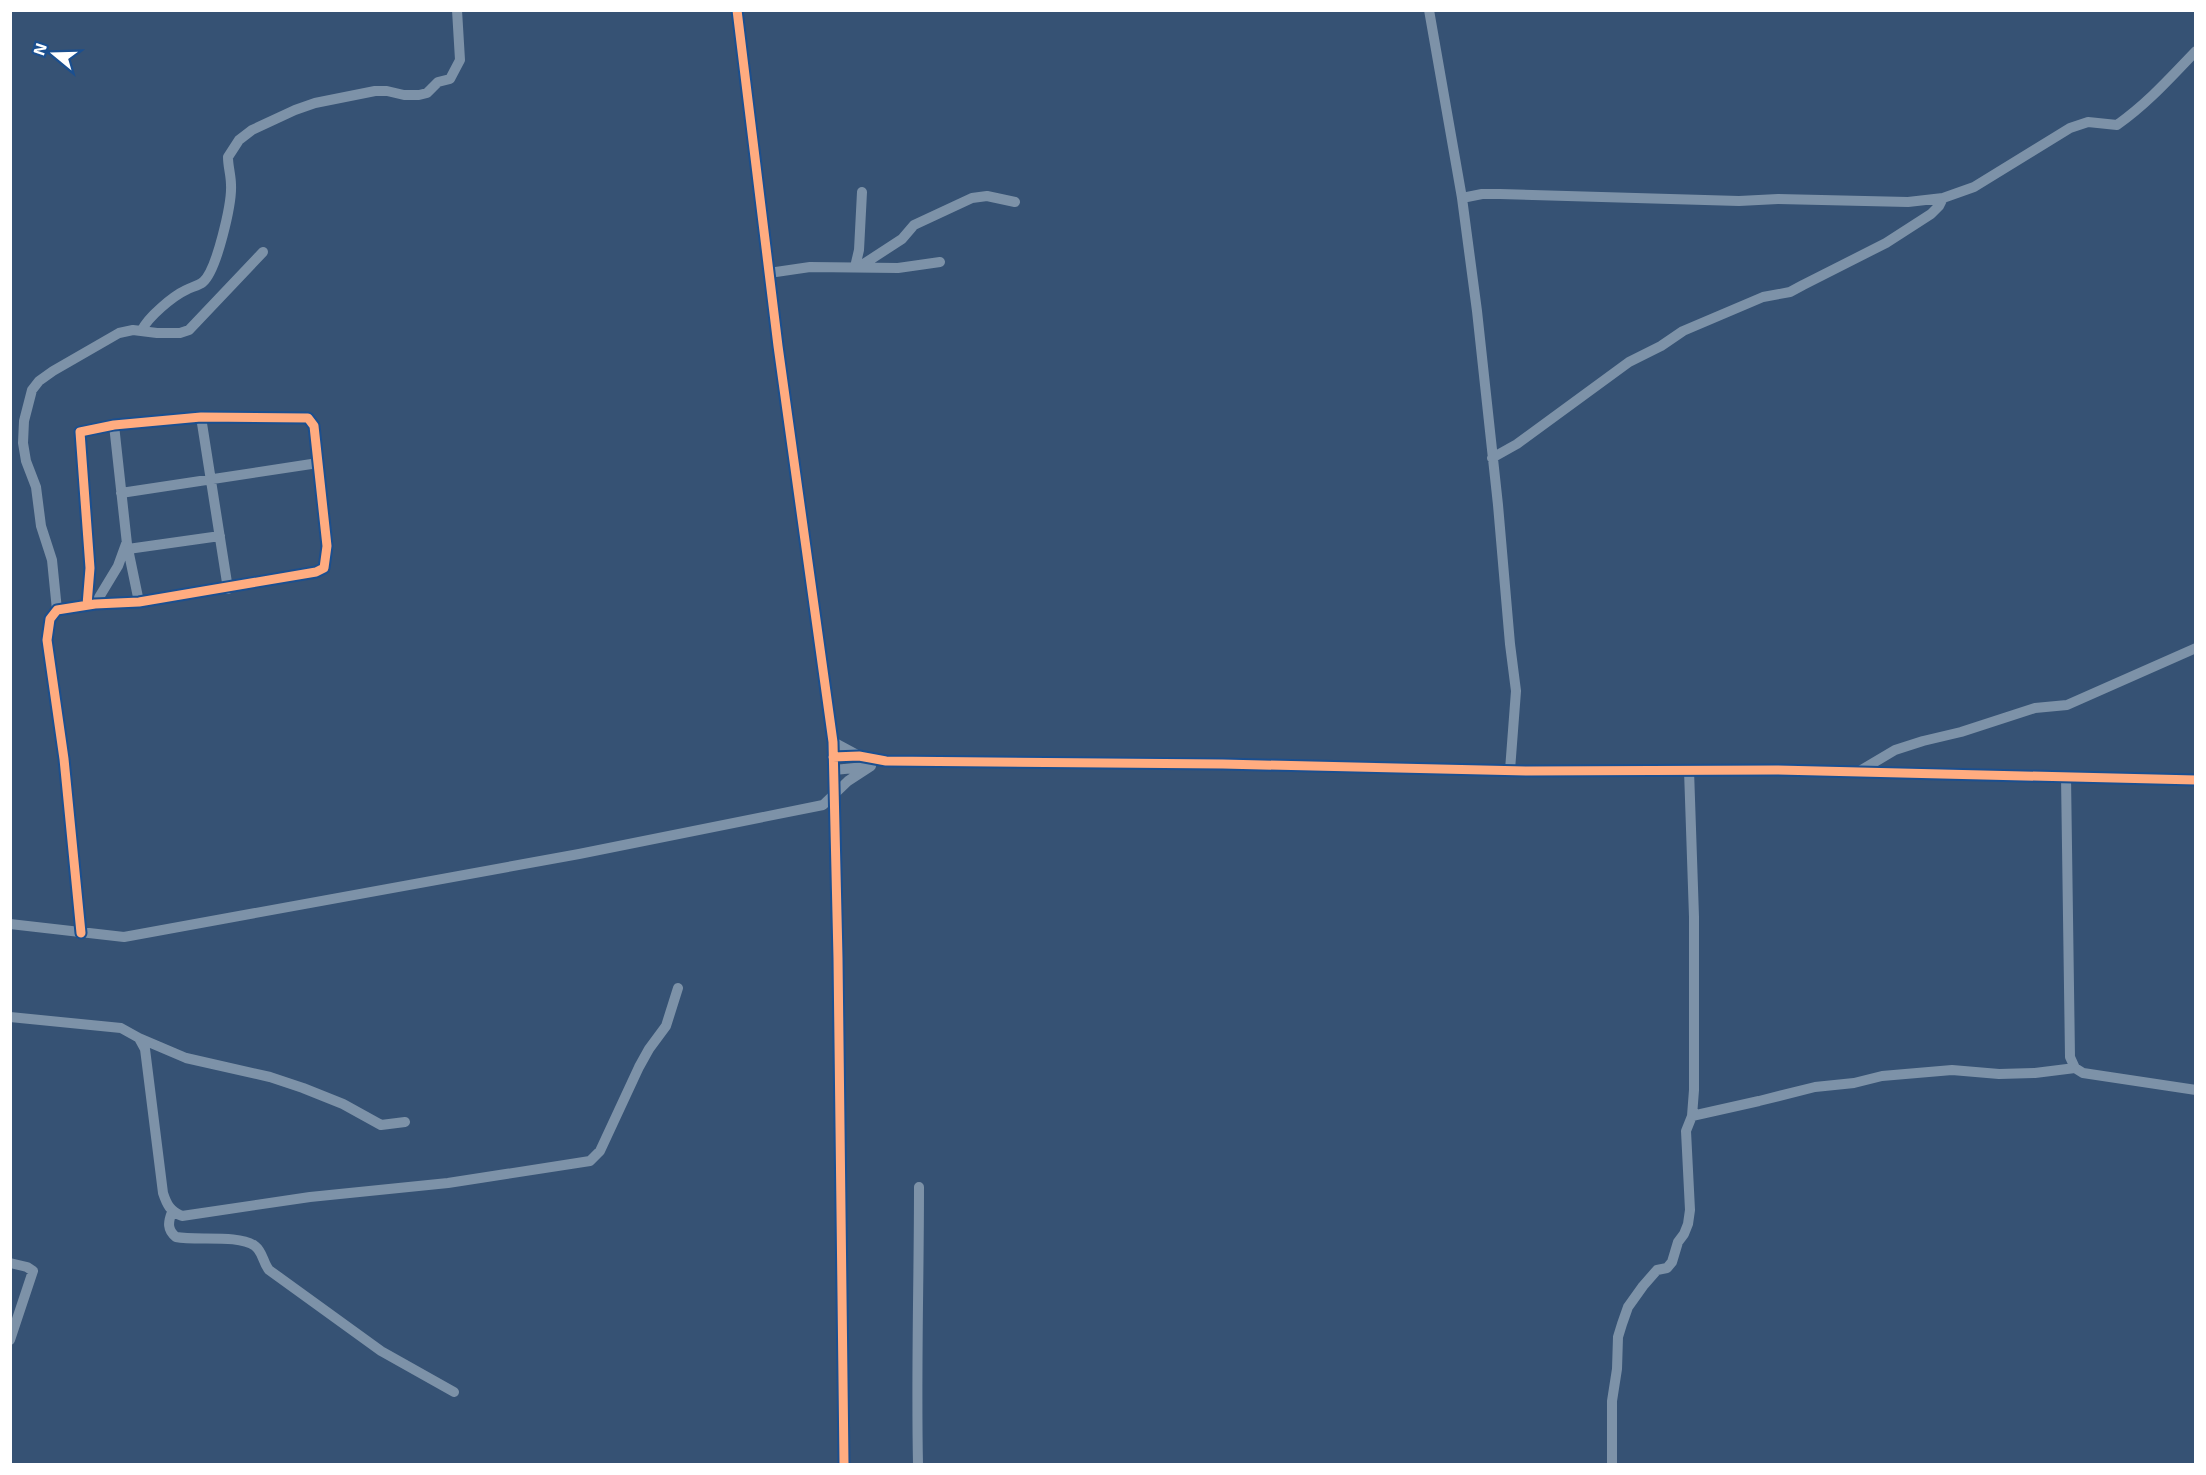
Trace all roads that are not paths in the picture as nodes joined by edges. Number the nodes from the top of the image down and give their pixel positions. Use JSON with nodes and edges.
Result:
{"nodes":[{"id":1,"x":457,"y":10,"type":"edge"},
{"id":2,"x":737,"y":10,"type":"edge"},
{"id":3,"x":1429,"y":10,"type":"edge"},
{"id":4,"x":2196,"y":51,"type":"edge"},
{"id":5,"x":862,"y":192,"type":"dead end"},
{"id":6,"x":1462,"y":198,"type":"junction"},
{"id":7,"x":1943,"y":198,"type":"junction"},
{"id":8,"x":1015,"y":202,"type":"dead end"},
{"id":9,"x":263,"y":252,"type":"dead end"},
{"id":10,"x":939,"y":262,"type":"dead end"},
{"id":11,"x":857,"y":267,"type":"junction"},
{"id":12,"x":769,"y":273,"type":"junction"},
{"id":13,"x":142,"y":330,"type":"junction"},
{"id":14,"x":201,"y":417,"type":"junction"},
{"id":15,"x":114,"y":425,"type":"junction"},
{"id":16,"x":1492,"y":458,"type":"junction"},
{"id":17,"x":318,"y":463,"type":"junction"},
{"id":18,"x":211,"y":478,"type":"junction"},
{"id":19,"x":121,"y":493,"type":"junction"},
{"id":20,"x":220,"y":536,"type":"junction"},
{"id":21,"x":127,"y":546,"type":"junction"},
{"id":22,"x":228,"y":589,"type":"junction"},
{"id":23,"x":139,"y":602,"type":"junction"},
{"id":24,"x":91,"y":604,"type":"junction"},
{"id":25,"x":57,"y":610,"type":"junction"},
{"id":26,"x":2196,"y":648,"type":"edge"},
{"id":27,"x":833,"y":742,"type":"junction"},
{"id":28,"x":859,"y":756,"type":"junction"},
{"id":29,"x":833,"y":757,"type":"junction"},
{"id":30,"x":886,"y":761,"type":"junction"},
{"id":31,"x":871,"y":766,"type":"junction"},
{"id":32,"x":834,"y":770,"type":"junction"},
{"id":33,"x":1510,"y":770,"type":"junction"},
{"id":34,"x":1689,"y":770,"type":"junction"},
{"id":35,"x":1858,"y":772,"type":"junction"},
{"id":36,"x":2066,"y":776,"type":"junction"},
{"id":37,"x":2196,"y":780,"type":"edge"},
{"id":38,"x":835,"y":795,"type":"junction"},
{"id":39,"x":10,"y":924,"type":"edge"},
{"id":40,"x":81,"y":933,"type":"junction"},
{"id":41,"x":678,"y":988,"type":"dead end"},
{"id":42,"x":10,"y":1017,"type":"edge"},
{"id":43,"x":139,"y":1038,"type":"junction"},
{"id":44,"x":2075,"y":1068,"type":"junction"},
{"id":45,"x":2196,"y":1090,"type":"edge"},
{"id":46,"x":1692,"y":1116,"type":"junction"},
{"id":47,"x":405,"y":1122,"type":"dead end"},
{"id":48,"x":919,"y":1187,"type":"dead end"},
{"id":49,"x":172,"y":1212,"type":"junction"},
{"id":50,"x":10,"y":1263,"type":"edge"},
{"id":51,"x":10,"y":1340,"type":"edge"},
{"id":52,"x":454,"y":1392,"type":"dead end"},
{"id":53,"x":844,"y":1464,"type":"edge"},
{"id":54,"x":918,"y":1464,"type":"edge"},
{"id":55,"x":1612,"y":1464,"type":"edge"}],
"edges":[{"from":1,"to":13,"type":"street"},
{"from":2,"to":12,"type":"street"},
{"from":3,"to":6,"type":"street"},
{"from":4,"to":7,"type":"street"},
{"from":5,"to":11,"type":"street"},
{"from":6,"to":7,"type":"street"},
{"from":6,"to":16,"type":"street"},
{"from":7,"to":16,"type":"street"},
{"from":8,"to":11,"type":"street"},
{"from":9,"to":13,"type":"street"},
{"from":10,"to":11,"type":"street"},
{"from":11,"to":12,"type":"street"},
{"from":12,"to":27,"type":"street"},
{"from":13,"to":25,"type":"street"},
{"from":14,"to":15,"type":"street"},
{"from":14,"to":17,"type":"street"},
{"from":14,"to":18,"type":"street"},
{"from":15,"to":19,"type":"street"},
{"from":15,"to":24,"type":"street"},
{"from":16,"to":33,"type":"street"},
{"from":17,"to":18,"type":"street"},
{"from":17,"to":22,"type":"street"},
{"from":18,"to":19,"type":"street"},
{"from":18,"to":20,"type":"street"},
{"from":19,"to":21,"type":"street"},
{"from":20,"to":21,"type":"street"},
{"from":20,"to":22,"type":"street"},
{"from":21,"to":23,"type":"street"},
{"from":21,"to":24,"type":"street"},
{"from":22,"to":23,"type":"street"},
{"from":23,"to":24,"type":"street"},
{"from":24,"to":25,"type":"street"},
{"from":25,"to":40,"type":"street"},
{"from":26,"to":35,"type":"street"},
{"from":27,"to":28,"type":"street"},
{"from":27,"to":29,"type":"street"},
{"from":28,"to":29,"type":"street"},
{"from":28,"to":30,"type":"street"},
{"from":29,"to":32,"type":"street"},
{"from":30,"to":31,"type":"street"},
{"from":30,"to":33,"type":"street"},
{"from":31,"to":32,"type":"street"},
{"from":31,"to":38,"type":"street"},
{"from":32,"to":38,"type":"street"},
{"from":33,"to":34,"type":"street"},
{"from":34,"to":35,"type":"street"},
{"from":34,"to":46,"type":"street"},
{"from":35,"to":36,"type":"street"},
{"from":36,"to":37,"type":"street"},
{"from":36,"to":44,"type":"street"},
{"from":38,"to":40,"type":"street"},
{"from":38,"to":53,"type":"street"},
{"from":39,"to":40,"type":"street"},
{"from":41,"to":49,"type":"street"},
{"from":42,"to":43,"type":"street"},
{"from":43,"to":47,"type":"street"},
{"from":43,"to":49,"type":"street"},
{"from":44,"to":45,"type":"street"},
{"from":44,"to":46,"type":"street"},
{"from":46,"to":55,"type":"street"},
{"from":48,"to":54,"type":"street"},
{"from":49,"to":52,"type":"street"},
{"from":50,"to":51,"type":"street"}]}
